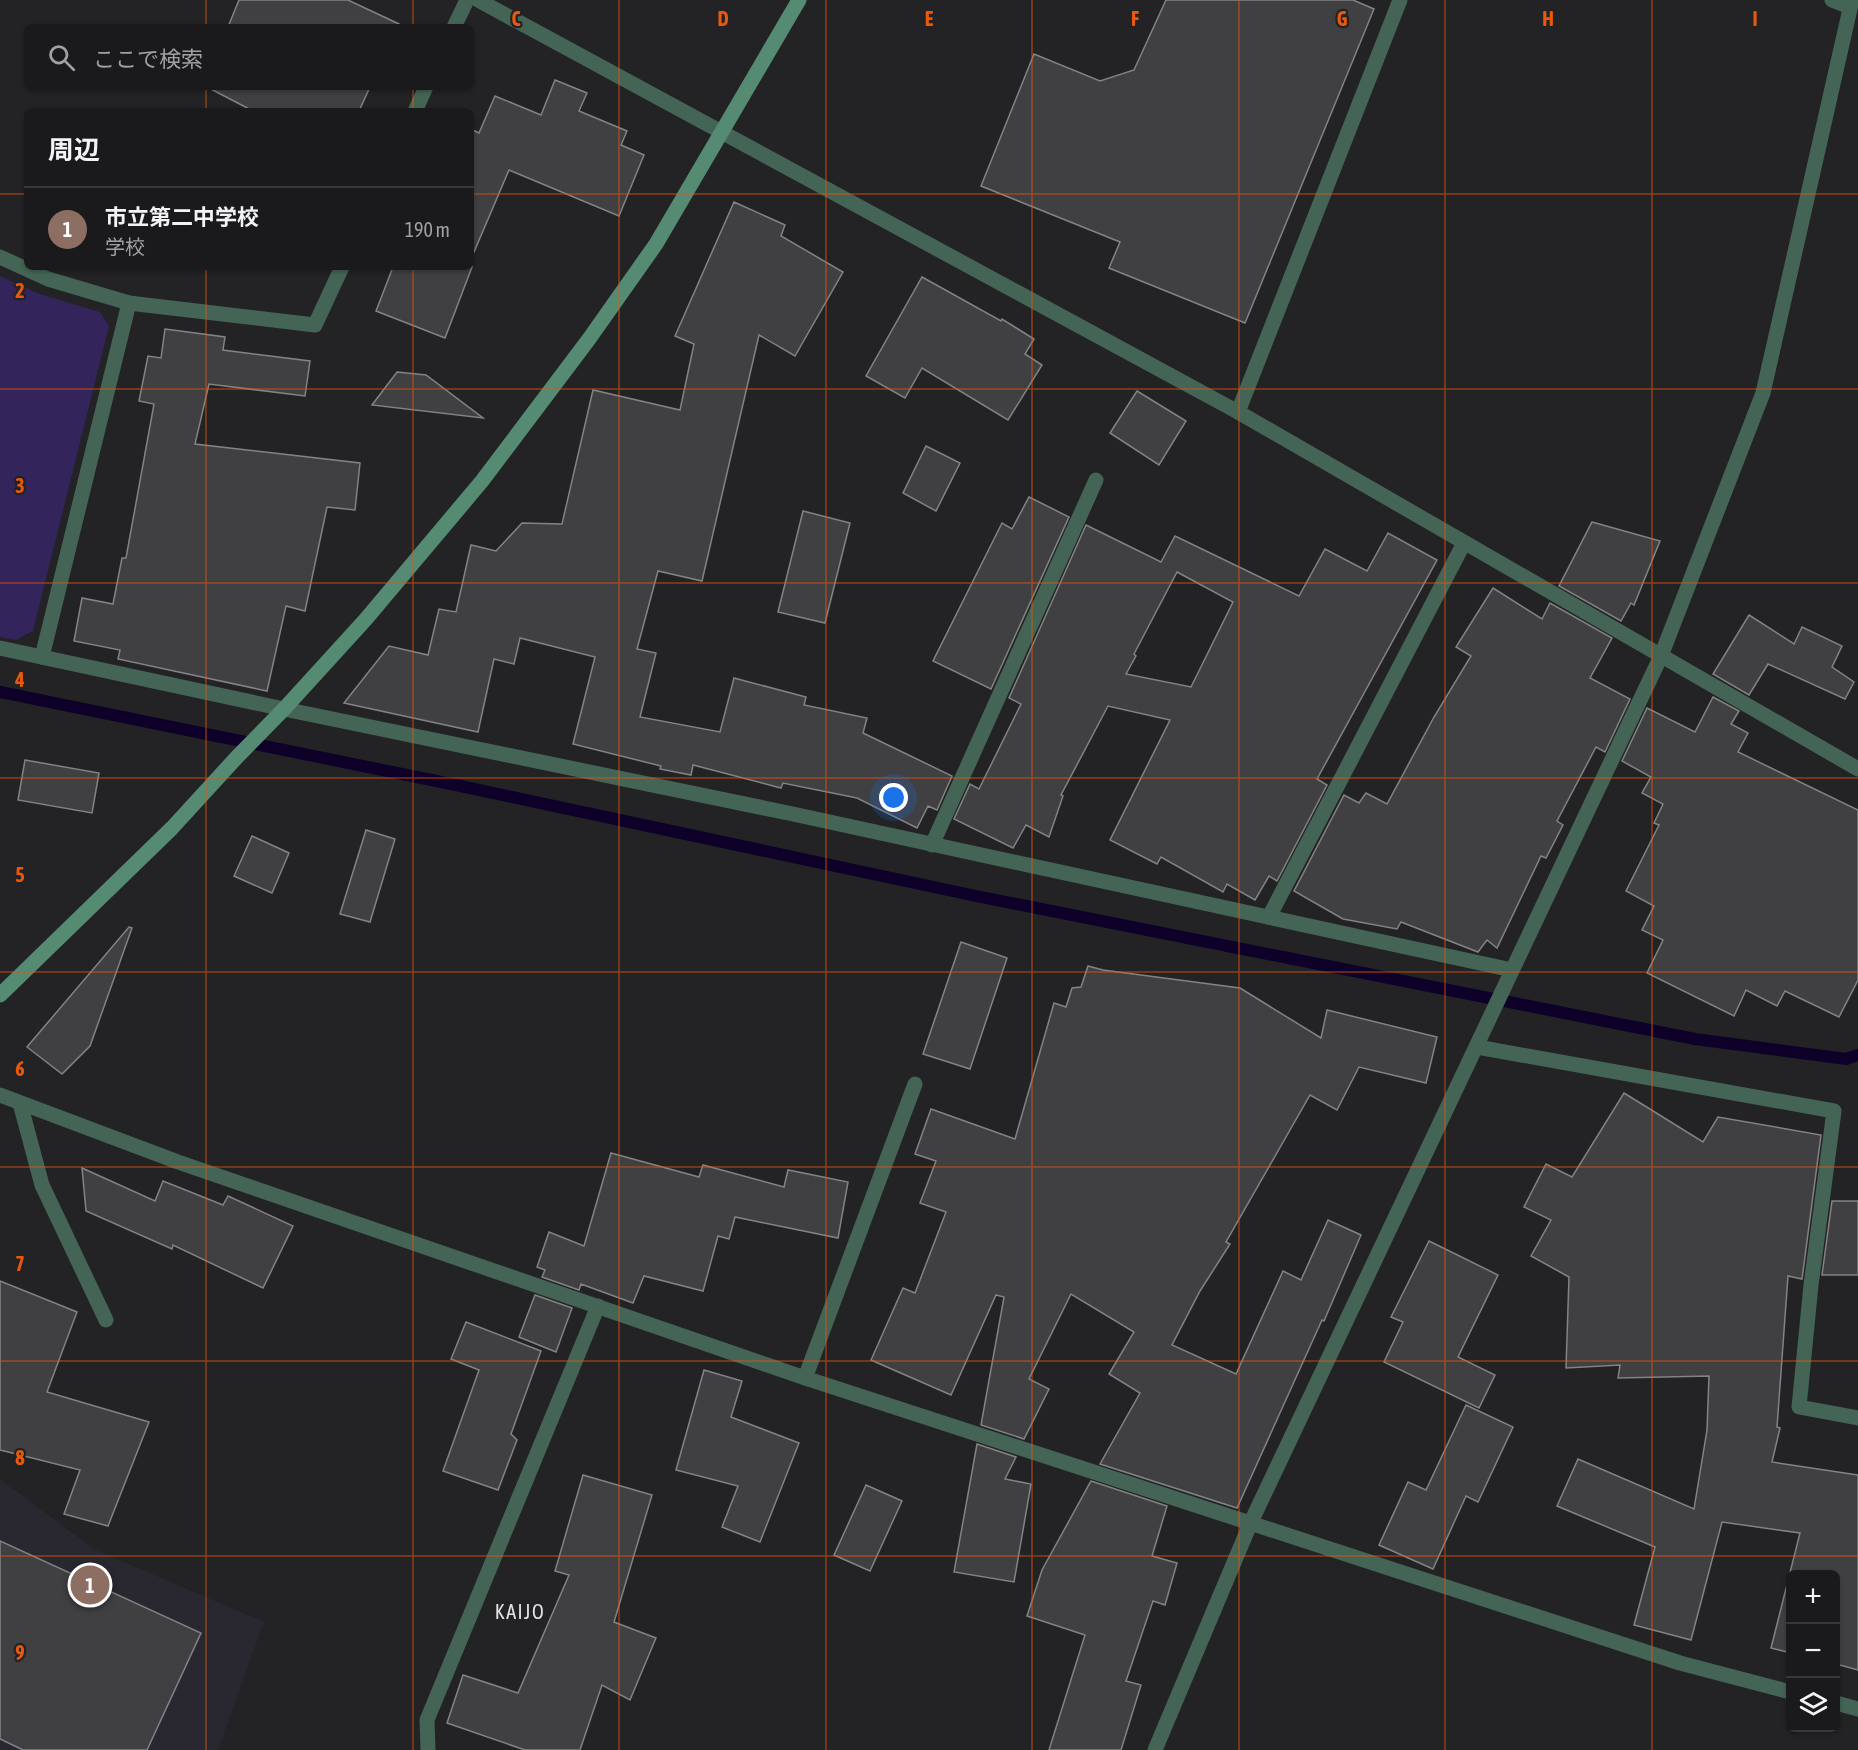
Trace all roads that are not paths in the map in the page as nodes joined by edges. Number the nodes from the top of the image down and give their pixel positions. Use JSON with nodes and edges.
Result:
{"nodes":[{"id":1,"x":467,"y":0,"type":"edge"},
{"id":2,"x":478,"y":0,"type":"edge"},
{"id":3,"x":799,"y":0,"type":"edge"},
{"id":4,"x":1400,"y":0,"type":"edge"},
{"id":5,"x":1832,"y":0,"type":"edge"},
{"id":6,"x":1851,"y":3,"type":"edge"},
{"id":7,"x":455,"y":24,"type":"edge"},
{"id":8,"x":425,"y":90,"type":"edge"},
{"id":9,"x":416,"y":108,"type":"edge"},
{"id":10,"x":723,"y":133,"type":"junction"},
{"id":11,"x":0,"y":257,"type":"edge"},
{"id":12,"x":24,"y":268,"type":"edge"},
{"id":13,"x":28,"y":270,"type":"edge"},
{"id":14,"x":341,"y":270,"type":"edge"},
{"id":15,"x":129,"y":303,"type":"junction"},
{"id":16,"x":1238,"y":412,"type":"junction"},
{"id":17,"x":1096,"y":480,"type":"dead end"},
{"id":18,"x":1464,"y":543,"type":"junction"},
{"id":19,"x":0,"y":648,"type":"edge"},
{"id":20,"x":1661,"y":656,"type":"junction"},
{"id":21,"x":42,"y":657,"type":"junction"},
{"id":22,"x":284,"y":709,"type":"junction"},
{"id":23,"x":1858,"y":769,"type":"edge"},
{"id":24,"x":932,"y":844,"type":"junction"},
{"id":25,"x":1269,"y":917,"type":"junction"},
{"id":26,"x":1512,"y":970,"type":"junction"},
{"id":27,"x":0,"y":995,"type":"edge"},
{"id":28,"x":1477,"y":1047,"type":"junction"},
{"id":29,"x":915,"y":1084,"type":"dead end"},
{"id":30,"x":0,"y":1095,"type":"edge"},
{"id":31,"x":20,"y":1104,"type":"junction"},
{"id":32,"x":598,"y":1306,"type":"junction"},
{"id":33,"x":106,"y":1320,"type":"dead end"},
{"id":34,"x":805,"y":1378,"type":"junction"},
{"id":35,"x":1858,"y":1418,"type":"edge"},
{"id":36,"x":1251,"y":1522,"type":"junction"},
{"id":37,"x":1786,"y":1691,"type":"edge"},
{"id":38,"x":1840,"y":1704,"type":"edge"},
{"id":39,"x":1858,"y":1709,"type":"edge"},
{"id":40,"x":428,"y":1750,"type":"edge"},
{"id":41,"x":1155,"y":1750,"type":"edge"}],
"edges":[{"from":1,"to":7,"type":"street"},
{"from":2,"to":10,"type":"street"},
{"from":3,"to":10,"type":"street"},
{"from":4,"to":16,"type":"street"},
{"from":5,"to":6,"type":"street"},
{"from":6,"to":20,"type":"street"},
{"from":8,"to":9,"type":"street"},
{"from":10,"to":16,"type":"street"},
{"from":10,"to":22,"type":"street"},
{"from":11,"to":12,"type":"street"},
{"from":13,"to":15,"type":"street"},
{"from":14,"to":15,"type":"street"},
{"from":15,"to":21,"type":"street"},
{"from":16,"to":18,"type":"street"},
{"from":17,"to":24,"type":"street"},
{"from":18,"to":20,"type":"street"},
{"from":18,"to":25,"type":"street"},
{"from":19,"to":21,"type":"street"},
{"from":20,"to":23,"type":"street"},
{"from":20,"to":26,"type":"street"},
{"from":21,"to":22,"type":"street"},
{"from":22,"to":24,"type":"street"},
{"from":22,"to":27,"type":"street"},
{"from":24,"to":25,"type":"street"},
{"from":25,"to":26,"type":"street"},
{"from":26,"to":28,"type":"street"},
{"from":28,"to":35,"type":"street"},
{"from":28,"to":36,"type":"street"},
{"from":29,"to":34,"type":"street"},
{"from":30,"to":31,"type":"street"},
{"from":31,"to":32,"type":"street"},
{"from":31,"to":33,"type":"street"},
{"from":32,"to":34,"type":"street"},
{"from":32,"to":40,"type":"street"},
{"from":34,"to":36,"type":"street"},
{"from":36,"to":37,"type":"street"},
{"from":36,"to":41,"type":"street"},
{"from":38,"to":39,"type":"street"}]}
